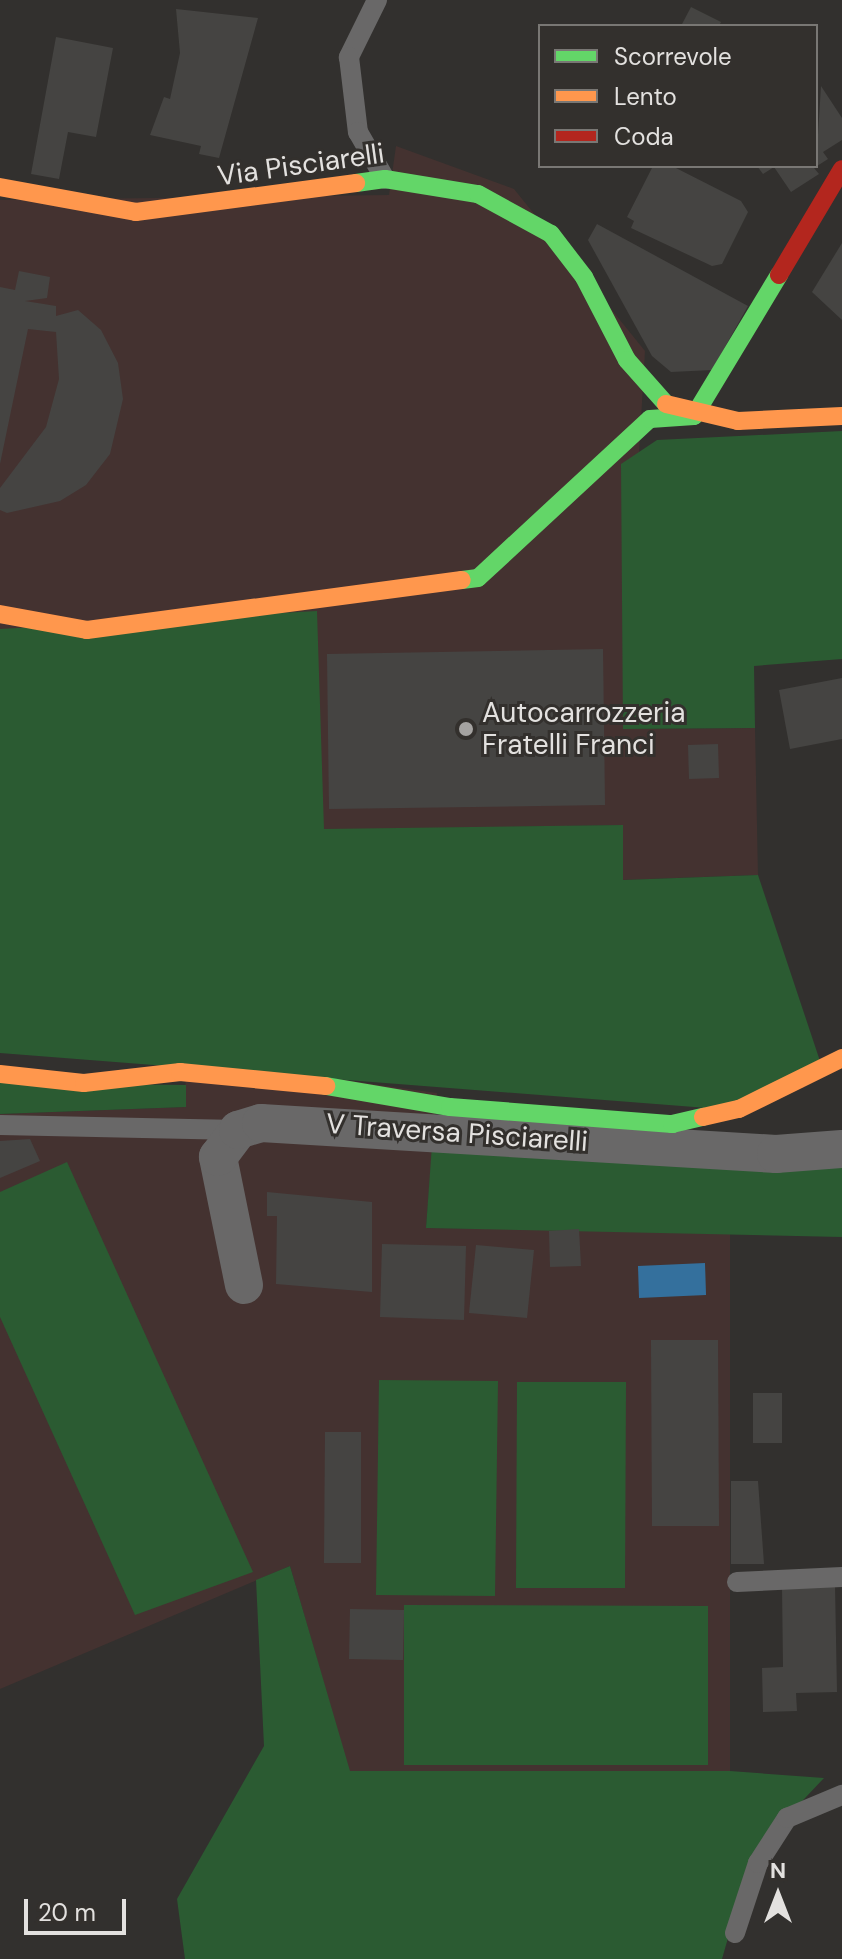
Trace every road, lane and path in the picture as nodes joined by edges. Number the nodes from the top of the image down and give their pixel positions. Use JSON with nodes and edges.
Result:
{"nodes":[{"id":1,"x":377,"y":0,"type":"edge"},
{"id":2,"x":842,"y":169,"type":"edge"},
{"id":3,"x":385,"y":179,"type":"junction"},
{"id":4,"x":0,"y":187,"type":"edge"},
{"id":5,"x":694,"y":416,"type":"junction"},
{"id":6,"x":842,"y":416,"type":"edge"},
{"id":7,"x":0,"y":614,"type":"edge"},
{"id":8,"x":842,"y":1058,"type":"edge"},
{"id":9,"x":0,"y":1074,"type":"edge"},
{"id":10,"x":0,"y":1125,"type":"edge"},
{"id":11,"x":238,"y":1130,"type":"junction"},
{"id":12,"x":842,"y":1149,"type":"edge"},
{"id":13,"x":244,"y":1285,"type":"dead end"},
{"id":14,"x":842,"y":1577,"type":"edge"},
{"id":15,"x":737,"y":1582,"type":"dead end"},
{"id":16,"x":842,"y":1795,"type":"edge"},
{"id":17,"x":735,"y":1933,"type":"dead end"}],
"edges":[{"from":1,"to":3,"type":"lane"},
{"from":2,"to":5,"type":"street"},
{"from":3,"to":4,"type":"street","name":"Via Pisciarelli"},
{"from":3,"to":5,"type":"street","name":"Via Pisciarelli"},
{"from":5,"to":6,"type":"street","name":"Via Pisciarelli"},
{"from":5,"to":7,"type":"street"},
{"from":8,"to":9,"type":"street"},
{"from":10,"to":11,"type":"lane"},
{"from":11,"to":12,"type":"street","name":"V Traversa Pisciarelli"},
{"from":11,"to":13,"type":"street"},
{"from":14,"to":15,"type":"lane"},
{"from":16,"to":17,"type":"lane"}]}
